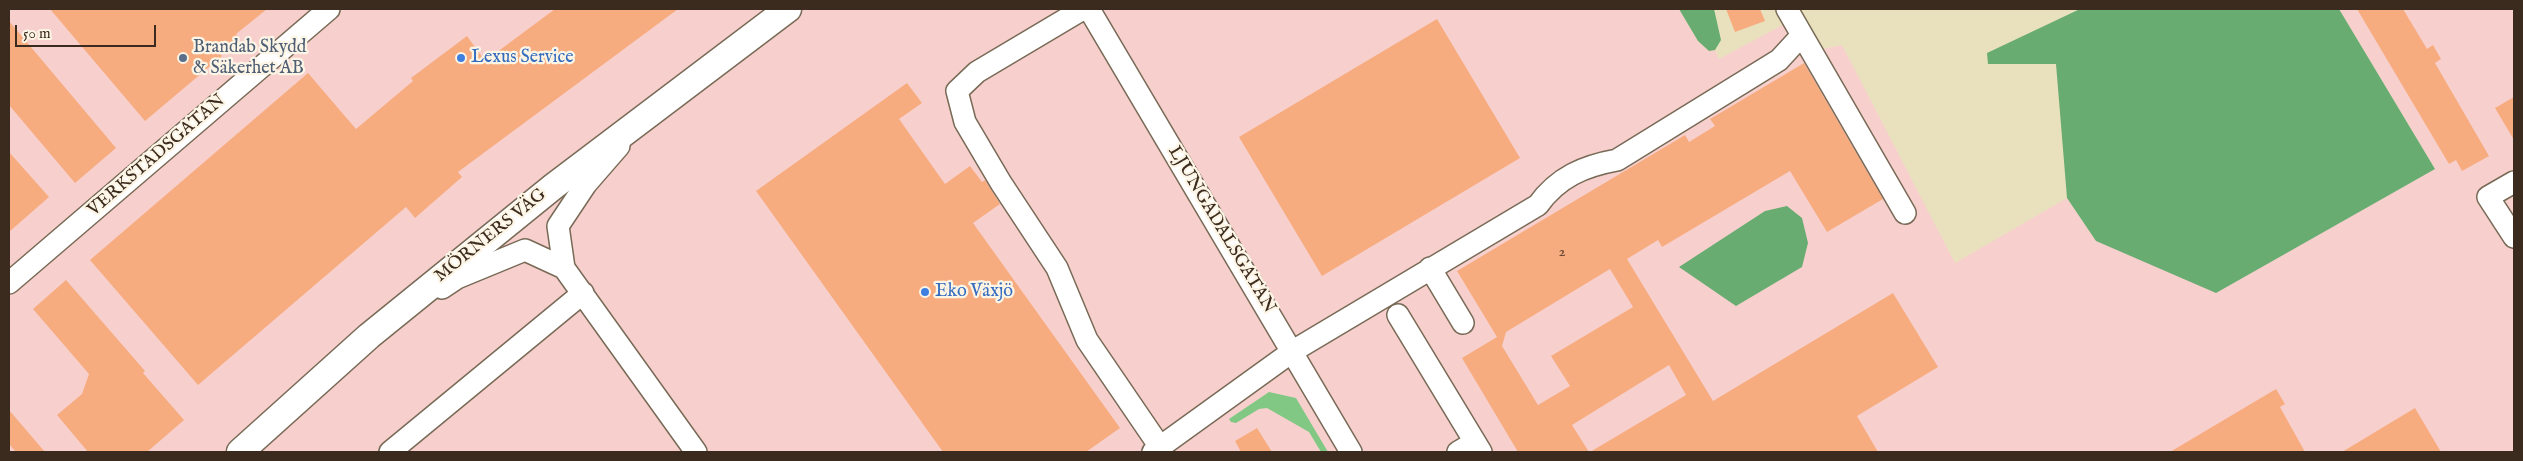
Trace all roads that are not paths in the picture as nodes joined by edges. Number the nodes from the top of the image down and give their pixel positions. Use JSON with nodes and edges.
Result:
{"nodes":[{"id":1,"x":329,"y":9,"type":"edge"},
{"id":2,"x":788,"y":9,"type":"edge"},
{"id":3,"x":796,"y":9,"type":"edge"},
{"id":4,"x":1083,"y":9,"type":"edge"},
{"id":5,"x":1089,"y":9,"type":"edge"},
{"id":6,"x":1787,"y":9,"type":"edge"},
{"id":7,"x":755,"y":35,"type":"junction"},
{"id":8,"x":1802,"y":35,"type":"junction"},
{"id":9,"x":644,"y":117,"type":"junction"},
{"id":10,"x":2514,"y":182,"type":"edge"},
{"id":11,"x":1905,"y":213,"type":"dead end"},
{"id":12,"x":2514,"y":237,"type":"edge"},
{"id":13,"x":564,"y":268,"type":"junction"},
{"id":14,"x":1430,"y":268,"type":"junction"},
{"id":15,"x":9,"y":284,"type":"edge"},
{"id":16,"x":583,"y":293,"type":"junction"},
{"id":17,"x":1398,"y":315,"type":"dead end"},
{"id":18,"x":1463,"y":323,"type":"dead end"},
{"id":19,"x":369,"y":336,"type":"junction"},
{"id":20,"x":1293,"y":351,"type":"junction"},
{"id":21,"x":1472,"y":449,"type":"edge"},
{"id":22,"x":1157,"y":450,"type":"edge"},
{"id":23,"x":240,"y":452,"type":"edge"},
{"id":24,"x":390,"y":452,"type":"edge"},
{"id":25,"x":696,"y":452,"type":"edge"},
{"id":26,"x":1351,"y":452,"type":"edge"}],
"edges":[{"from":1,"to":15,"type":"street","name":"VERKSTADSGATAN"},
{"from":2,"to":7,"type":"main road","name":"MÖRNERS VÄG"},
{"from":3,"to":7,"type":"main road","name":"MÖRNERS VÄG"},
{"from":4,"to":22,"type":"street"},
{"from":5,"to":20,"type":"street","name":"LJUNGADALSGATAN"},
{"from":6,"to":8,"type":"street"},
{"from":7,"to":9,"type":"main road","name":"MÖRNERS VÄG"},
{"from":8,"to":11,"type":"street"},
{"from":8,"to":14,"type":"street"},
{"from":9,"to":13,"type":"street"},
{"from":9,"to":19,"type":"main road","name":"MÖRNERS VÄG"},
{"from":10,"to":12,"type":"street"},
{"from":13,"to":16,"type":"street"},
{"from":13,"to":19,"type":"street"},
{"from":14,"to":18,"type":"street"},
{"from":14,"to":20,"type":"street"},
{"from":16,"to":24,"type":"street"},
{"from":16,"to":25,"type":"street"},
{"from":17,"to":21,"type":"street"},
{"from":19,"to":23,"type":"main road","name":"MÖRNERS VÄG"},
{"from":20,"to":22,"type":"street"},
{"from":20,"to":26,"type":"street","name":"LJUNGADALSGATAN"}]}
